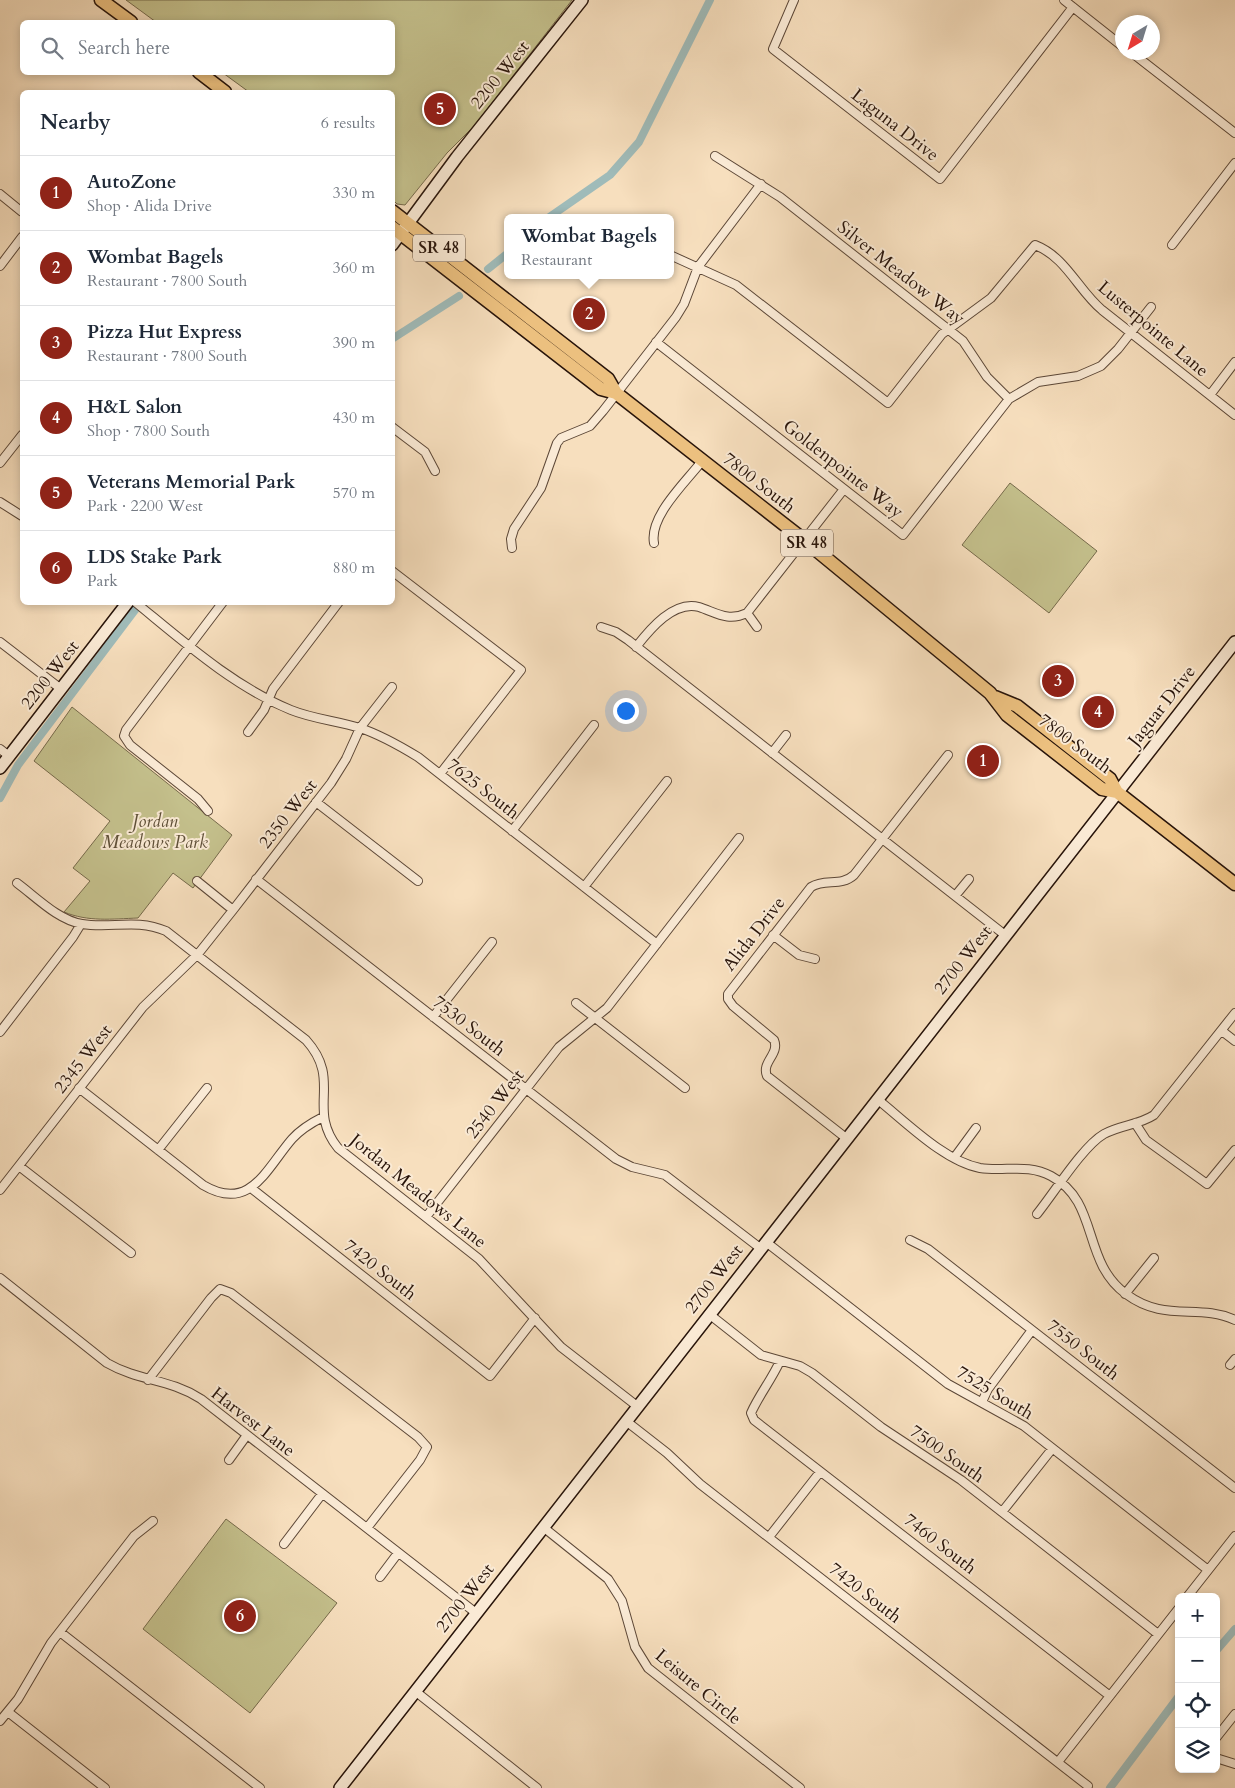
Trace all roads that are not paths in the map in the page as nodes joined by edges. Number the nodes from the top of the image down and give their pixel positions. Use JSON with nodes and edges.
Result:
{"nodes":[{"id":1,"x":101,"y":0,"type":"edge"},
{"id":2,"x":582,"y":0,"type":"edge"},
{"id":3,"x":794,"y":0,"type":"edge"},
{"id":4,"x":1064,"y":0,"type":"edge"},
{"id":5,"x":1073,"y":7,"type":"junction"},
{"id":6,"x":128,"y":20,"type":"edge"},
{"id":7,"x":1115,"y":40,"type":"edge"},
{"id":8,"x":1141,"y":60,"type":"edge"},
{"id":9,"x":203,"y":75,"type":"edge"},
{"id":10,"x":222,"y":90,"type":"edge"},
{"id":11,"x":1235,"y":133,"type":"edge"},
{"id":12,"x":716,"y":156,"type":"dead end"},
{"id":13,"x":1235,"y":163,"type":"edge"},
{"id":14,"x":762,"y":184,"type":"junction"},
{"id":15,"x":0,"y":194,"type":"edge"},
{"id":16,"x":20,"y":210,"type":"edge"},
{"id":17,"x":400,"y":228,"type":"edge"},
{"id":18,"x":20,"y":240,"type":"edge"},
{"id":19,"x":1172,"y":246,"type":"dead end"},
{"id":20,"x":674,"y":258,"type":"edge"},
{"id":21,"x":0,"y":266,"type":"edge"},
{"id":22,"x":698,"y":268,"type":"junction"},
{"id":23,"x":1151,"y":307,"type":"dead end"},
{"id":24,"x":948,"y":329,"type":"junction"},
{"id":25,"x":1131,"y":332,"type":"junction"},
{"id":26,"x":656,"y":342,"type":"junction"},
{"id":27,"x":1235,"y":362,"type":"edge"},
{"id":28,"x":616,"y":394,"type":"junction"},
{"id":29,"x":1210,"y":395,"type":"junction"},
{"id":30,"x":1009,"y":399,"type":"junction"},
{"id":31,"x":1235,"y":415,"type":"edge"},
{"id":32,"x":395,"y":429,"type":"edge"},
{"id":33,"x":20,"y":437,"type":"edge"},
{"id":34,"x":702,"y":461,"type":"junction"},
{"id":35,"x":0,"y":463,"type":"edge"},
{"id":36,"x":435,"y":471,"type":"dead end"},
{"id":37,"x":844,"y":489,"type":"junction"},
{"id":38,"x":0,"y":502,"type":"edge"},
{"id":39,"x":20,"y":515,"type":"edge"},
{"id":40,"x":804,"y":540,"type":"junction"},
{"id":41,"x":654,"y":543,"type":"dead end"},
{"id":42,"x":512,"y":548,"type":"dead end"},
{"id":43,"x":395,"y":573,"type":"edge"},
{"id":44,"x":134,"y":605,"type":"edge"},
{"id":45,"x":136,"y":605,"type":"edge"},
{"id":46,"x":221,"y":605,"type":"edge"},
{"id":47,"x":337,"y":605,"type":"edge"},
{"id":48,"x":747,"y":613,"type":"junction"},
{"id":49,"x":601,"y":627,"type":"dead end"},
{"id":50,"x":757,"y":627,"type":"dead end"},
{"id":51,"x":0,"y":642,"type":"edge"},
{"id":52,"x":1235,"y":642,"type":"edge"},
{"id":53,"x":190,"y":646,"type":"junction"},
{"id":54,"x":636,"y":647,"type":"junction"},
{"id":55,"x":392,"y":687,"type":"dead end"},
{"id":56,"x":61,"y":689,"type":"junction"},
{"id":57,"x":268,"y":700,"type":"junction"},
{"id":58,"x":594,"y":725,"type":"dead end"},
{"id":59,"x":360,"y":728,"type":"junction"},
{"id":60,"x":248,"y":732,"type":"dead end"},
{"id":61,"x":786,"y":735,"type":"dead end"},
{"id":62,"x":4,"y":753,"type":"edge"},
{"id":63,"x":772,"y":753,"type":"junction"},
{"id":64,"x":948,"y":755,"type":"dead end"},
{"id":65,"x":0,"y":768,"type":"edge"},
{"id":66,"x":440,"y":774,"type":"junction"},
{"id":67,"x":667,"y":781,"type":"dead end"},
{"id":68,"x":1117,"y":792,"type":"junction"},
{"id":69,"x":316,"y":802,"type":"junction"},
{"id":70,"x":208,"y":811,"type":"dead end"},
{"id":71,"x":512,"y":831,"type":"junction"},
{"id":72,"x":739,"y":838,"type":"dead end"},
{"id":73,"x":883,"y":840,"type":"junction"},
{"id":74,"x":256,"y":879,"type":"junction"},
{"id":75,"x":969,"y":879,"type":"dead end"},
{"id":76,"x":196,"y":881,"type":"dead end"},
{"id":77,"x":418,"y":881,"type":"dead end"},
{"id":78,"x":17,"y":882,"type":"dead end"},
{"id":79,"x":1235,"y":884,"type":"edge"},
{"id":80,"x":584,"y":887,"type":"junction"},
{"id":81,"x":955,"y":896,"type":"junction"},
{"id":82,"x":233,"y":910,"type":"junction"},
{"id":83,"x":81,"y":924,"type":"junction"},
{"id":84,"x":773,"y":935,"type":"junction"},
{"id":85,"x":1005,"y":935,"type":"junction"},
{"id":86,"x":492,"y":942,"type":"dead end"},
{"id":87,"x":656,"y":944,"type":"junction"},
{"id":88,"x":198,"y":954,"type":"junction"},
{"id":89,"x":815,"y":959,"type":"dead end"},
{"id":90,"x":576,"y":1003,"type":"dead end"},
{"id":91,"x":1235,"y":1013,"type":"edge"},
{"id":92,"x":433,"y":1017,"type":"junction"},
{"id":93,"x":596,"y":1019,"type":"junction"},
{"id":94,"x":1222,"y":1031,"type":"junction"},
{"id":95,"x":0,"y":1032,"type":"edge"},
{"id":96,"x":1235,"y":1041,"type":"edge"},
{"id":97,"x":79,"y":1088,"type":"junction"},
{"id":98,"x":207,"y":1088,"type":"dead end"},
{"id":99,"x":684,"y":1088,"type":"dead end"},
{"id":100,"x":526,"y":1089,"type":"junction"},
{"id":101,"x":877,"y":1099,"type":"junction"},
{"id":102,"x":323,"y":1117,"type":"junction"},
{"id":103,"x":1135,"y":1123,"type":"junction"},
{"id":104,"x":976,"y":1128,"type":"dead end"},
{"id":105,"x":846,"y":1138,"type":"junction"},
{"id":106,"x":158,"y":1150,"type":"junction"},
{"id":107,"x":1235,"y":1150,"type":"edge"},
{"id":108,"x":954,"y":1158,"type":"junction"},
{"id":109,"x":19,"y":1166,"type":"junction"},
{"id":110,"x":671,"y":1179,"type":"joint"},
{"id":111,"x":1062,"y":1183,"type":"junction"},
{"id":112,"x":251,"y":1188,"type":"junction"},
{"id":113,"x":0,"y":1190,"type":"edge"},
{"id":114,"x":1037,"y":1214,"type":"dead end"},
{"id":115,"x":426,"y":1217,"type":"junction"},
{"id":116,"x":910,"y":1240,"type":"dead end"},
{"id":117,"x":763,"y":1245,"type":"junction"},
{"id":118,"x":131,"y":1253,"type":"dead end"},
{"id":119,"x":1154,"y":1258,"type":"dead end"},
{"id":120,"x":0,"y":1278,"type":"edge"},
{"id":121,"x":1125,"y":1294,"type":"junction"},
{"id":122,"x":709,"y":1314,"type":"junction"},
{"id":123,"x":535,"y":1318,"type":"junction"},
{"id":124,"x":1235,"y":1320,"type":"edge"},
{"id":125,"x":1032,"y":1330,"type":"junction"},
{"id":126,"x":780,"y":1361,"type":"junction"},
{"id":127,"x":148,"y":1380,"type":"junction"},
{"id":128,"x":982,"y":1402,"type":"junction"},
{"id":129,"x":637,"y":1406,"type":"junction"},
{"id":130,"x":626,"y":1421,"type":"junction"},
{"id":131,"x":247,"y":1435,"type":"junction"},
{"id":132,"x":1052,"y":1449,"type":"junction"},
{"id":133,"x":229,"y":1460,"type":"dead end"},
{"id":134,"x":820,"y":1472,"type":"junction"},
{"id":135,"x":1235,"y":1488,"type":"edge"},
{"id":136,"x":322,"y":1494,"type":"junction"},
{"id":137,"x":1002,"y":1512,"type":"junction"},
{"id":138,"x":153,"y":1521,"type":"dead end"},
{"id":139,"x":543,"y":1527,"type":"junction"},
{"id":140,"x":367,"y":1528,"type":"junction"},
{"id":141,"x":1235,"y":1536,"type":"edge"},
{"id":142,"x":769,"y":1537,"type":"junction"},
{"id":143,"x":284,"y":1544,"type":"dead end"},
{"id":144,"x":398,"y":1553,"type":"junction"},
{"id":145,"x":1208,"y":1570,"type":"junction"},
{"id":146,"x":380,"y":1577,"type":"dead end"},
{"id":147,"x":1190,"y":1593,"type":"edge"},
{"id":148,"x":476,"y":1613,"type":"junction"},
{"id":149,"x":1175,"y":1613,"type":"edge"},
{"id":150,"x":60,"y":1632,"type":"junction"},
{"id":151,"x":1158,"y":1634,"type":"junction"},
{"id":152,"x":416,"y":1691,"type":"junction"},
{"id":153,"x":1110,"y":1696,"type":"junction"},
{"id":154,"x":8,"y":1712,"type":"junction"},
{"id":155,"x":1235,"y":1714,"type":"edge"},
{"id":156,"x":0,"y":1722,"type":"edge"},
{"id":157,"x":1220,"y":1733,"type":"edge"},
{"id":158,"x":1220,"y":1759,"type":"edge"},
{"id":159,"x":1058,"y":1762,"type":"junction"},
{"id":160,"x":1235,"y":1764,"type":"edge"},
{"id":161,"x":1088,"y":1786,"type":"dead end"},
{"id":162,"x":105,"y":1788,"type":"edge"},
{"id":163,"x":260,"y":1788,"type":"edge"},
{"id":164,"x":340,"y":1788,"type":"edge"},
{"id":165,"x":537,"y":1788,"type":"edge"},
{"id":166,"x":800,"y":1788,"type":"edge"}],
"edges":[{"from":1,"to":6,"type":"main road"},
{"from":2,"to":17,"type":"main road","name":"2200 West"},
{"from":3,"to":5,"type":"street","name":"Laguna Drive"},
{"from":4,"to":5,"type":"street"},
{"from":5,"to":7,"type":"street"},
{"from":8,"to":11,"type":"street"},
{"from":9,"to":10,"type":"main road"},
{"from":12,"to":14,"type":"street","name":"Silver Meadow Way"},
{"from":13,"to":19,"type":"street"},
{"from":14,"to":22,"type":"street"},
{"from":14,"to":24,"type":"street","name":"Silver Meadow Way"},
{"from":15,"to":16,"type":"street"},
{"from":17,"to":28,"type":"main road","name":"7800 South","number":"SR 48"},
{"from":18,"to":21,"type":"street"},
{"from":20,"to":22,"type":"street"},
{"from":22,"to":24,"type":"street"},
{"from":22,"to":26,"type":"street"},
{"from":23,"to":25,"type":"street","name":"Goldenpointe Way"},
{"from":24,"to":25,"type":"street","name":"Lusterpointe Lane"},
{"from":24,"to":30,"type":"street","name":"Silver Meadow Way"},
{"from":25,"to":29,"type":"street","name":"Lusterpointe Lane"},
{"from":25,"to":30,"type":"street","name":"Goldenpointe Way"},
{"from":26,"to":28,"type":"street"},
{"from":26,"to":37,"type":"street","name":"Goldenpointe Way"},
{"from":27,"to":29,"type":"street"},
{"from":28,"to":34,"type":"main road","name":"7800 South","number":"SR 48"},
{"from":28,"to":42,"type":"street"},
{"from":29,"to":31,"type":"street","name":"Lusterpointe Lane"},
{"from":30,"to":37,"type":"street","name":"Goldenpointe Way"},
{"from":32,"to":36,"type":"street"},
{"from":33,"to":35,"type":"street"},
{"from":34,"to":40,"type":"main road","name":"7800 South","number":"SR 48"},
{"from":34,"to":41,"type":"street"},
{"from":37,"to":40,"type":"street"},
{"from":38,"to":39,"type":"street"},
{"from":40,"to":48,"type":"street"},
{"from":40,"to":68,"type":"main road","name":"7800 South","number":"SR 48"},
{"from":43,"to":66,"type":"street"},
{"from":44,"to":56,"type":"main road","name":"2200 West"},
{"from":45,"to":53,"type":"street","name":"7625 South"},
{"from":46,"to":53,"type":"street"},
{"from":47,"to":57,"type":"street"},
{"from":48,"to":50,"type":"street"},
{"from":48,"to":54,"type":"street"},
{"from":49,"to":54,"type":"street"},
{"from":51,"to":56,"type":"street"},
{"from":52,"to":68,"type":"main road","name":"Jaguar Drive"},
{"from":53,"to":57,"type":"street","name":"7625 South"},
{"from":53,"to":70,"type":"street"},
{"from":54,"to":63,"type":"street"},
{"from":55,"to":59,"type":"street","name":"2350 West"},
{"from":56,"to":62,"type":"main road","name":"2200 West"},
{"from":57,"to":59,"type":"street","name":"7625 South"},
{"from":57,"to":60,"type":"street"},
{"from":58,"to":71,"type":"street"},
{"from":59,"to":66,"type":"street","name":"7625 South"},
{"from":59,"to":69,"type":"street","name":"2350 West"},
{"from":61,"to":63,"type":"street"},
{"from":62,"to":65,"type":"main road","name":"2200 West"},
{"from":63,"to":73,"type":"street"},
{"from":64,"to":73,"type":"street","name":"Alida Drive"},
{"from":66,"to":71,"type":"street","name":"7625 South"},
{"from":67,"to":80,"type":"street"},
{"from":68,"to":79,"type":"main road","name":"7800 South","number":"SR 48"},
{"from":68,"to":85,"type":"main road","name":"2700 West"},
{"from":69,"to":74,"type":"street","name":"2350 West"},
{"from":69,"to":77,"type":"street"},
{"from":71,"to":80,"type":"street","name":"7625 South"},
{"from":72,"to":87,"type":"street","name":"2540 West"},
{"from":73,"to":81,"type":"street"},
{"from":73,"to":84,"type":"street","name":"Alida Drive"},
{"from":74,"to":82,"type":"street","name":"2350 West"},
{"from":74,"to":92,"type":"street","name":"7530 South"},
{"from":75,"to":81,"type":"street"},
{"from":76,"to":82,"type":"street"},
{"from":78,"to":83,"type":"street","name":"Jordan Meadows Lane"},
{"from":80,"to":87,"type":"street","name":"7625 South"},
{"from":81,"to":85,"type":"street"},
{"from":82,"to":88,"type":"street","name":"2350 West"},
{"from":83,"to":88,"type":"street","name":"Jordan Meadows Lane"},
{"from":83,"to":95,"type":"street"},
{"from":84,"to":89,"type":"street"},
{"from":84,"to":105,"type":"street","name":"Alida Drive"},
{"from":85,"to":101,"type":"main road","name":"2700 West"},
{"from":86,"to":92,"type":"street"},
{"from":87,"to":93,"type":"street","name":"2540 West"},
{"from":88,"to":97,"type":"street","name":"2345 West"},
{"from":88,"to":102,"type":"street","name":"Jordan Meadows Lane"},
{"from":90,"to":93,"type":"street"},
{"from":91,"to":94,"type":"street"},
{"from":92,"to":100,"type":"street","name":"7530 South"},
{"from":93,"to":99,"type":"street"},
{"from":93,"to":100,"type":"street","name":"2540 West"},
{"from":94,"to":96,"type":"street"},
{"from":94,"to":103,"type":"street"},
{"from":97,"to":106,"type":"street"},
{"from":97,"to":109,"type":"street","name":"2345 West"},
{"from":98,"to":106,"type":"street"},
{"from":100,"to":110,"type":"street","name":"7530 South"},
{"from":100,"to":115,"type":"street","name":"2540 West"},
{"from":101,"to":105,"type":"main road","name":"2700 West"},
{"from":101,"to":108,"type":"street"},
{"from":102,"to":112,"type":"street"},
{"from":102,"to":115,"type":"street","name":"Jordan Meadows Lane"},
{"from":103,"to":107,"type":"street"},
{"from":103,"to":111,"type":"street"},
{"from":104,"to":108,"type":"street"},
{"from":105,"to":117,"type":"main road","name":"2700 West"},
{"from":106,"to":112,"type":"street"},
{"from":108,"to":111,"type":"street"},
{"from":109,"to":113,"type":"street","name":"2345 West"},
{"from":109,"to":118,"type":"street"},
{"from":110,"to":117,"type":"street","name":"7525 South"},
{"from":111,"to":114,"type":"street"},
{"from":111,"to":121,"type":"street"},
{"from":112,"to":123,"type":"street","name":"7420 South"},
{"from":115,"to":123,"type":"street","name":"Jordan Meadows Lane"},
{"from":116,"to":125,"type":"street","name":"7550 South"},
{"from":117,"to":122,"type":"main road","name":"2700 West"},
{"from":117,"to":128,"type":"street","name":"7525 South"},
{"from":119,"to":121,"type":"street"},
{"from":120,"to":127,"type":"street","name":"Harvest Lane"},
{"from":121,"to":124,"type":"street"},
{"from":122,"to":126,"type":"street","name":"7500 South"},
{"from":122,"to":129,"type":"main road","name":"2700 West"},
{"from":123,"to":129,"type":"street","name":"Jordan Meadows Lane"},
{"from":125,"to":128,"type":"street"},
{"from":125,"to":135,"type":"street","name":"7550 South"},
{"from":126,"to":134,"type":"street","name":"7460 South"},
{"from":126,"to":137,"type":"street","name":"7500 South"},
{"from":127,"to":131,"type":"street","name":"Harvest Lane"},
{"from":127,"to":140,"type":"street"},
{"from":128,"to":132,"type":"street","name":"7525 South"},
{"from":129,"to":130,"type":"main road","name":"2700 West"},
{"from":130,"to":139,"type":"main road","name":"2700 West"},
{"from":130,"to":142,"type":"street","name":"7420 South"},
{"from":131,"to":133,"type":"street"},
{"from":131,"to":136,"type":"street","name":"Harvest Lane"},
{"from":132,"to":137,"type":"street"},
{"from":132,"to":145,"type":"street","name":"7525 South"},
{"from":134,"to":142,"type":"street"},
{"from":134,"to":153,"type":"street","name":"7460 South"},
{"from":136,"to":140,"type":"street","name":"Harvest Lane"},
{"from":136,"to":143,"type":"street"},
{"from":137,"to":151,"type":"street","name":"7500 South"},
{"from":138,"to":150,"type":"street"},
{"from":139,"to":148,"type":"main road","name":"2700 West"},
{"from":139,"to":166,"type":"street","name":"Leisure Circle"},
{"from":140,"to":144,"type":"street","name":"Harvest Lane"},
{"from":141,"to":145,"type":"street"},
{"from":142,"to":159,"type":"street","name":"7420 South"},
{"from":144,"to":146,"type":"street"},
{"from":144,"to":148,"type":"street","name":"Harvest Lane"},
{"from":145,"to":147,"type":"street"},
{"from":148,"to":152,"type":"main road","name":"2700 West"},
{"from":149,"to":151,"type":"street"},
{"from":150,"to":154,"type":"street"},
{"from":150,"to":163,"type":"street"},
{"from":151,"to":153,"type":"street"},
{"from":152,"to":164,"type":"main road","name":"2700 West"},
{"from":152,"to":165,"type":"street"},
{"from":153,"to":159,"type":"street"},
{"from":154,"to":156,"type":"street"},
{"from":154,"to":162,"type":"street"},
{"from":155,"to":157,"type":"street"},
{"from":158,"to":160,"type":"street"},
{"from":159,"to":161,"type":"street","name":"7420 South"}]}
